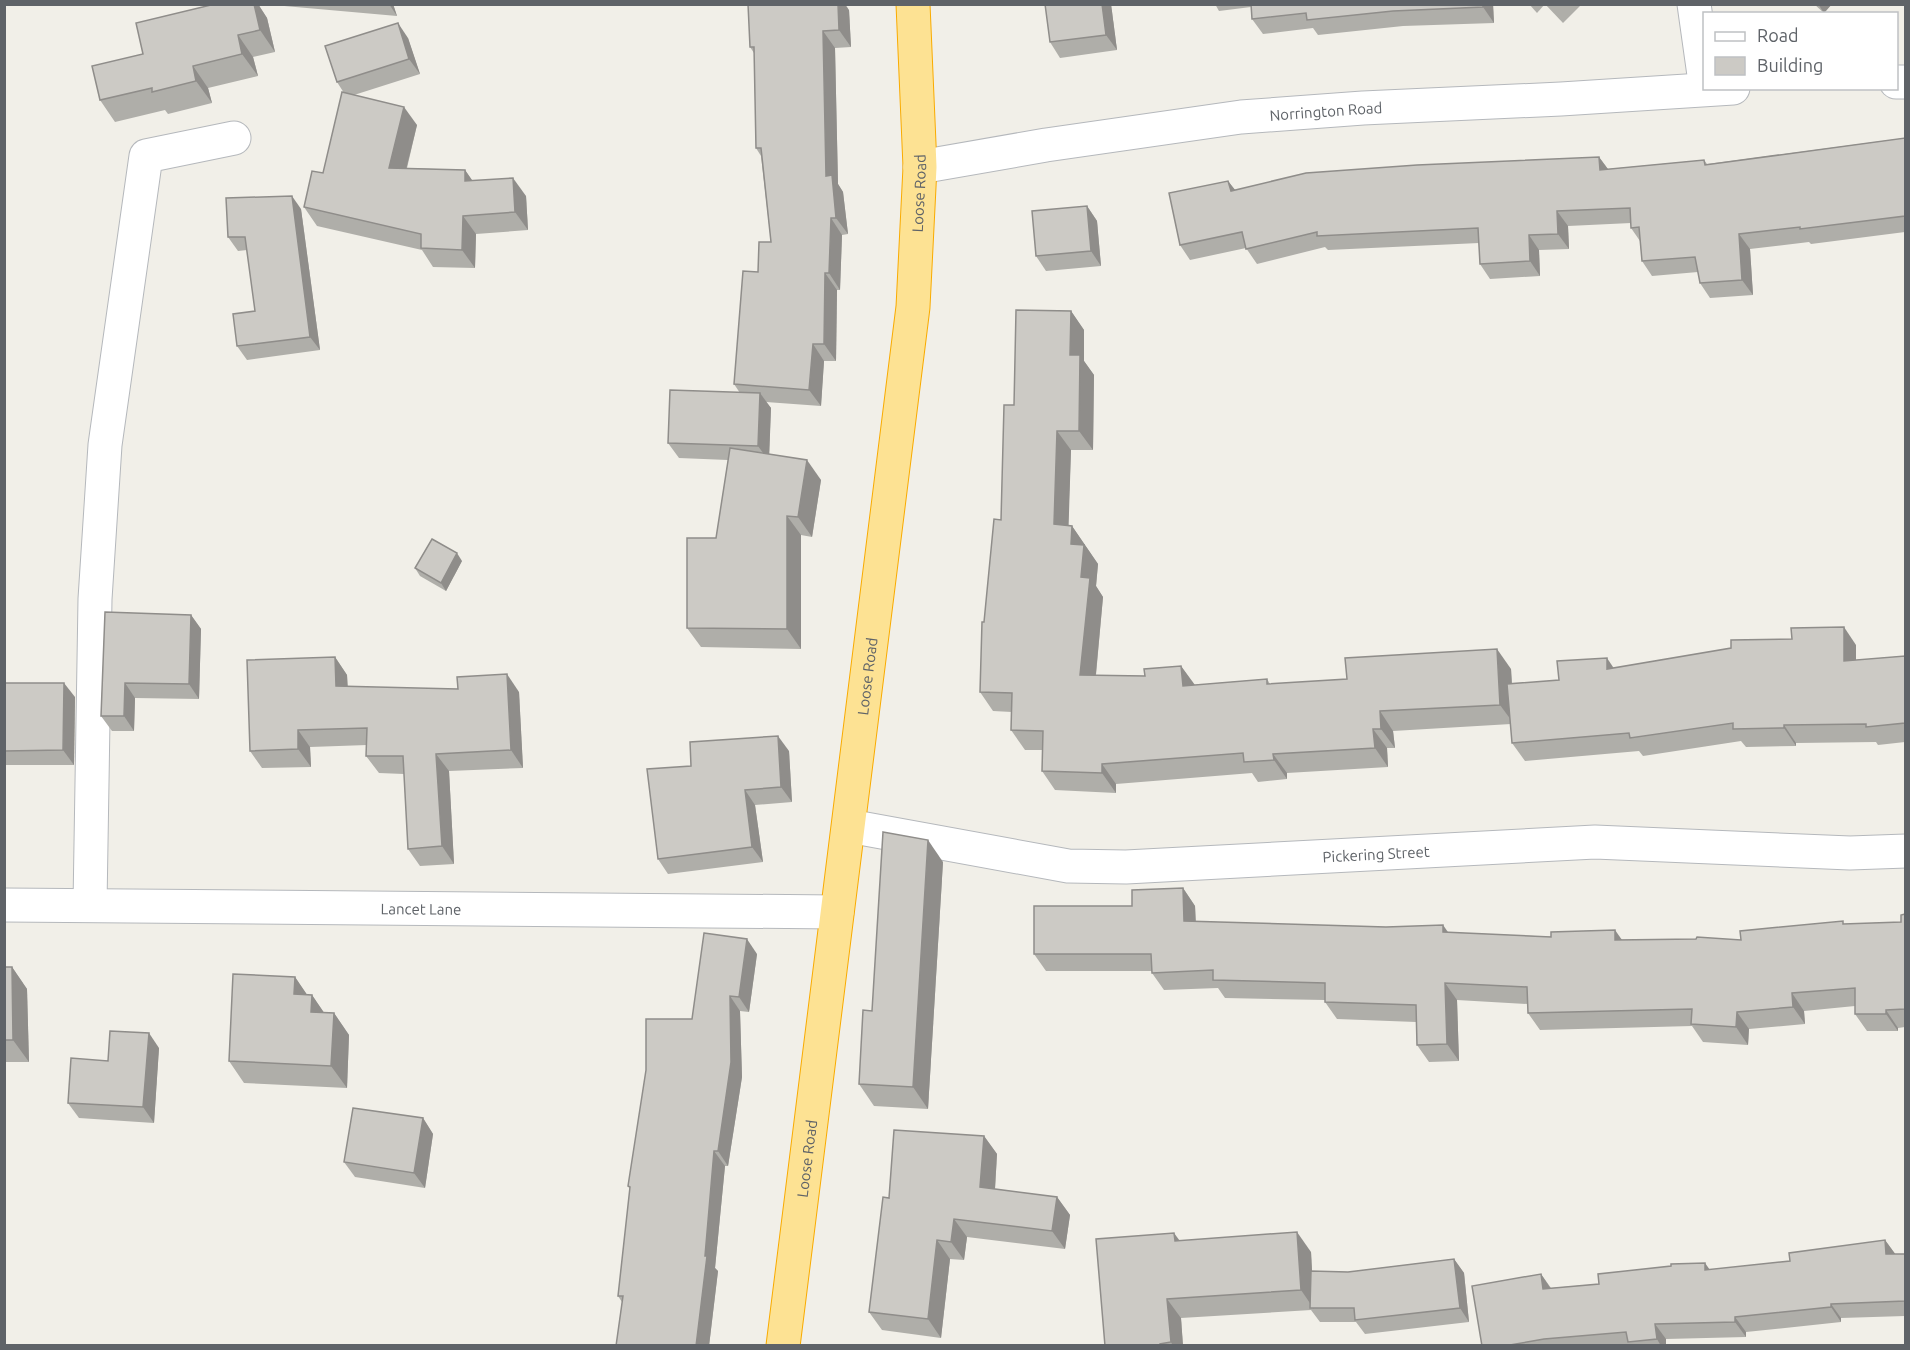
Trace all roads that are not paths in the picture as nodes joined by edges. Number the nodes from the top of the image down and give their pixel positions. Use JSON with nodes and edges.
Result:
{"nodes":[{"id":1,"x":913,"y":4,"type":"edge"},
{"id":2,"x":1694,"y":4,"type":"edge"},
{"id":3,"x":1703,"y":42,"type":"edge"},
{"id":4,"x":1703,"y":86,"type":"edge"},
{"id":5,"x":234,"y":138,"type":"dead end"},
{"id":6,"x":920,"y":167,"type":"junction"},
{"id":7,"x":849,"y":826,"type":"junction"},
{"id":8,"x":1905,"y":851,"type":"edge"},
{"id":9,"x":4,"y":904,"type":"edge"},
{"id":10,"x":90,"y":905,"type":"junction"},
{"id":11,"x":837,"y":912,"type":"junction"},
{"id":12,"x":783,"y":1346,"type":"edge"}],
"edges":[{"from":1,"to":6,"type":"highway","name":"Loose Road"},
{"from":2,"to":3,"type":"street"},
{"from":4,"to":6,"type":"street","name":"Norrington Road"},
{"from":5,"to":10,"type":"street"},
{"from":6,"to":7,"type":"highway","name":"Loose Road"},
{"from":7,"to":8,"type":"street","name":"Pickering Street"},
{"from":7,"to":11,"type":"highway","name":"Loose Road"},
{"from":9,"to":10,"type":"street","name":"Lancet Lane"},
{"from":10,"to":11,"type":"street","name":"Lancet Lane"},
{"from":11,"to":12,"type":"highway","name":"Loose Road"}]}
